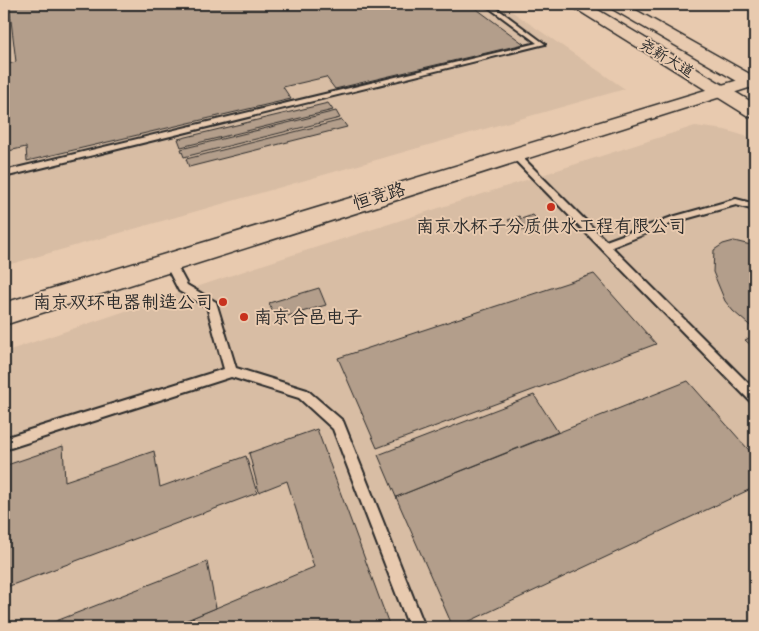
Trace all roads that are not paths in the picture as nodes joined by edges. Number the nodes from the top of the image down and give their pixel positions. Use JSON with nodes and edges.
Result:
{"nodes":[{"id":1,"x":487,"y":4,"type":"edge"},
{"id":2,"x":578,"y":4,"type":"edge"},
{"id":3,"x":614,"y":4,"type":"edge"},
{"id":4,"x":754,"y":82,"type":"edge"},
{"id":5,"x":721,"y":91,"type":"junction"},
{"id":6,"x":755,"y":112,"type":"edge"},
{"id":7,"x":514,"y":154,"type":"junction"},
{"id":8,"x":4,"y":174,"type":"edge"},
{"id":9,"x":755,"y":207,"type":"edge"},
{"id":10,"x":603,"y":246,"type":"junction"},
{"id":11,"x":169,"y":262,"type":"junction"},
{"id":12,"x":4,"y":314,"type":"edge"},
{"id":13,"x":231,"y":372,"type":"junction"},
{"id":14,"x":755,"y":398,"type":"edge"},
{"id":15,"x":4,"y":444,"type":"edge"},
{"id":16,"x":417,"y":627,"type":"edge"}],
"edges":[{"from":1,"to":8,"type":"lane"},
{"from":2,"to":5,"type":"street","name":"尧新大道"},
{"from":3,"to":4,"type":"street","name":"尧新大道"},
{"from":4,"to":5,"type":"street","name":"恒竞路"},
{"from":5,"to":6,"type":"street","name":"尧新大道"},
{"from":5,"to":7,"type":"street","name":"恒竞路"},
{"from":7,"to":10,"type":"lane"},
{"from":7,"to":11,"type":"street","name":"恒竞路"},
{"from":9,"to":10,"type":"lane"},
{"from":10,"to":14,"type":"lane"},
{"from":11,"to":12,"type":"street","name":"恒竞路"},
{"from":11,"to":13,"type":"lane"},
{"from":13,"to":15,"type":"lane"},
{"from":13,"to":16,"type":"lane"}]}
